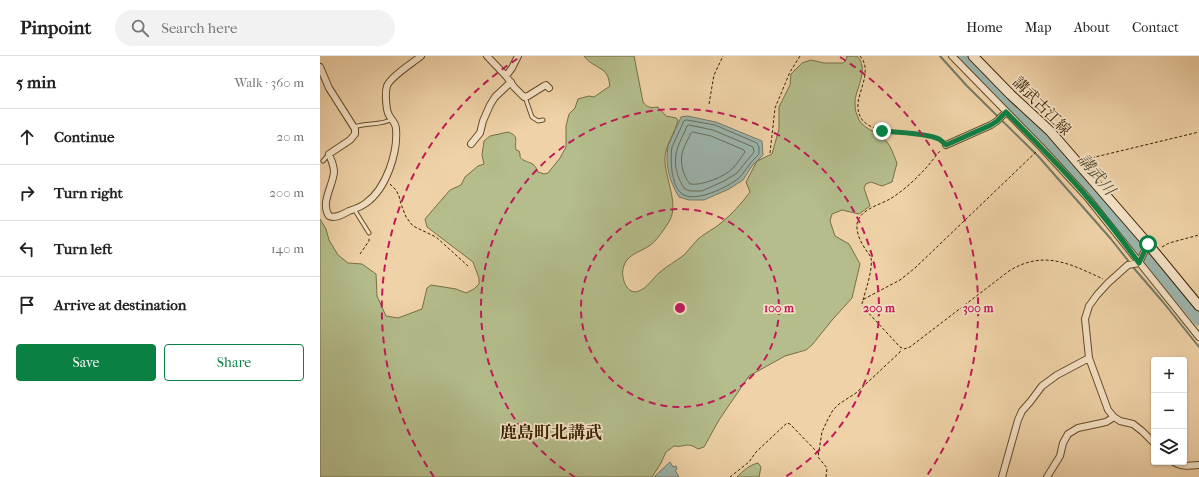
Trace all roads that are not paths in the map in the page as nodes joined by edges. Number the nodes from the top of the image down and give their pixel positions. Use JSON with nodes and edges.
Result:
{"nodes":[{"id":1,"x":421,"y":56,"type":"edge"},
{"id":2,"x":487,"y":56,"type":"edge"},
{"id":3,"x":518,"y":56,"type":"edge"},
{"id":4,"x":952,"y":56,"type":"edge"},
{"id":5,"x":973,"y":56,"type":"edge"},
{"id":6,"x":320,"y":67,"type":"edge"},
{"id":7,"x":506,"y":76,"type":"junction"},
{"id":8,"x":511,"y":82,"type":"junction"},
{"id":9,"x":549,"y":88,"type":"dead end"},
{"id":10,"x":526,"y":97,"type":"junction"},
{"id":11,"x":1006,"y":112,"type":"junction"},
{"id":12,"x":392,"y":119,"type":"junction"},
{"id":13,"x":543,"y":120,"type":"dead end"},
{"id":14,"x":354,"y":127,"type":"junction"},
{"id":15,"x":471,"y":144,"type":"dead end"},
{"id":16,"x":946,"y":145,"type":"road end"},
{"id":17,"x":328,"y":154,"type":"junction"},
{"id":18,"x":323,"y":161,"type":"dead end"},
{"id":19,"x":354,"y":209,"type":"junction"},
{"id":20,"x":368,"y":233,"type":"road end"},
{"id":21,"x":1146,"y":248,"type":"junction"},
{"id":22,"x":1140,"y":261,"type":"junction"},
{"id":23,"x":1199,"y":306,"type":"edge"},
{"id":24,"x":1199,"y":337,"type":"edge"},
{"id":25,"x":1089,"y":358,"type":"junction"},
{"id":26,"x":1114,"y":417,"type":"junction"},
{"id":27,"x":1151,"y":440,"type":"edge"},
{"id":28,"x":1182,"y":465,"type":"edge"},
{"id":29,"x":1199,"y":465,"type":"edge"},
{"id":30,"x":1002,"y":477,"type":"edge"},
{"id":31,"x":1047,"y":477,"type":"edge"}],
"edges":[{"from":1,"to":12,"type":"street"},
{"from":2,"to":7,"type":"street"},
{"from":3,"to":7,"type":"street"},
{"from":4,"to":11,"type":"street"},
{"from":5,"to":21,"type":"main road","name":"講武古江線"},
{"from":6,"to":14,"type":"street"},
{"from":7,"to":8,"type":"street"},
{"from":8,"to":10,"type":"street"},
{"from":8,"to":15,"type":"street"},
{"from":9,"to":10,"type":"street"},
{"from":10,"to":13,"type":"lane"},
{"from":11,"to":16,"type":"street"},
{"from":11,"to":22,"type":"street"},
{"from":12,"to":14,"type":"lane"},
{"from":12,"to":19,"type":"street"},
{"from":14,"to":17,"type":"street"},
{"from":17,"to":18,"type":"lane"},
{"from":17,"to":19,"type":"street"},
{"from":19,"to":20,"type":"lane"},
{"from":21,"to":22,"type":"street"},
{"from":21,"to":23,"type":"main road","name":"講武古江線"},
{"from":22,"to":24,"type":"street"},
{"from":22,"to":25,"type":"street"},
{"from":25,"to":26,"type":"street"},
{"from":25,"to":30,"type":"street"},
{"from":26,"to":27,"type":"street"},
{"from":26,"to":31,"type":"street"},
{"from":28,"to":29,"type":"street"}]}
